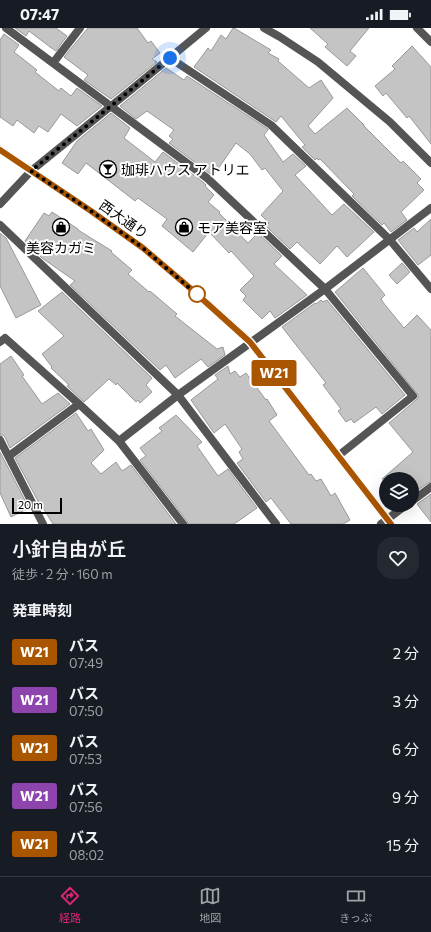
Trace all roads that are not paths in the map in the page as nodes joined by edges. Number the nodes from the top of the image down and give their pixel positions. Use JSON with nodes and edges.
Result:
{"nodes":[{"id":1,"x":6,"y":28,"type":"edge"},
{"id":2,"x":80,"y":28,"type":"edge"},
{"id":3,"x":206,"y":28,"type":"edge"},
{"id":4,"x":264,"y":28,"type":"edge"},
{"id":5,"x":417,"y":28,"type":"edge"},
{"id":6,"x":431,"y":42,"type":"edge"},
{"id":7,"x":170,"y":58,"type":"junction"},
{"id":8,"x":53,"y":63,"type":"junction"},
{"id":9,"x":110,"y":107,"type":"junction"},
{"id":10,"x":0,"y":150,"type":"edge"},
{"id":11,"x":431,"y":163,"type":"edge"},
{"id":12,"x":31,"y":171,"type":"junction"},
{"id":13,"x":0,"y":204,"type":"edge"},
{"id":14,"x":431,"y":208,"type":"edge"},
{"id":15,"x":0,"y":225,"type":"edge"},
{"id":16,"x":390,"y":240,"type":"junction"},
{"id":17,"x":325,"y":289,"type":"junction"},
{"id":18,"x":431,"y":289,"type":"edge"},
{"id":19,"x":0,"y":342,"type":"edge"},
{"id":20,"x":250,"y":342,"type":"junction"},
{"id":21,"x":178,"y":395,"type":"junction"},
{"id":22,"x":79,"y":404,"type":"junction"},
{"id":23,"x":0,"y":440,"type":"edge"},
{"id":24,"x":119,"y":441,"type":"junction"},
{"id":25,"x":8,"y":456,"type":"junction"},
{"id":26,"x":338,"y":456,"type":"junction"},
{"id":27,"x":431,"y":487,"type":"edge"},
{"id":28,"x":419,"y":496,"type":"edge"},
{"id":29,"x":398,"y":512,"type":"edge"},
{"id":30,"x":386,"y":522,"type":"edge"},
{"id":31,"x":43,"y":524,"type":"edge"},
{"id":32,"x":183,"y":524,"type":"edge"},
{"id":33,"x":276,"y":524,"type":"edge"}],
"edges":[{"from":1,"to":8,"type":"street"},
{"from":2,"to":8,"type":"street"},
{"from":3,"to":7,"type":"street"},
{"from":4,"to":11,"type":"street"},
{"from":5,"to":6,"type":"street"},
{"from":7,"to":9,"type":"street"},
{"from":7,"to":16,"type":"street"},
{"from":8,"to":9,"type":"street"},
{"from":9,"to":12,"type":"street"},
{"from":9,"to":17,"type":"street"},
{"from":10,"to":12,"type":"street","name":"西大通り"},
{"from":12,"to":13,"type":"street"},
{"from":12,"to":20,"type":"street","name":"西大通り"},
{"from":14,"to":16,"type":"street"},
{"from":15,"to":21,"type":"street"},
{"from":16,"to":17,"type":"street"},
{"from":16,"to":18,"type":"street"},
{"from":17,"to":20,"type":"street"},
{"from":17,"to":26,"type":"street"},
{"from":19,"to":22,"type":"street"},
{"from":20,"to":21,"type":"street"},
{"from":20,"to":26,"type":"street","name":"西大通り"},
{"from":21,"to":24,"type":"street"},
{"from":21,"to":33,"type":"street"},
{"from":22,"to":24,"type":"street"},
{"from":22,"to":25,"type":"street"},
{"from":23,"to":25,"type":"street"},
{"from":24,"to":32,"type":"street"},
{"from":25,"to":31,"type":"street"},
{"from":26,"to":30,"type":"street","name":"西大通り"},
{"from":27,"to":28,"type":"street"},
{"from":29,"to":30,"type":"street"}]}
